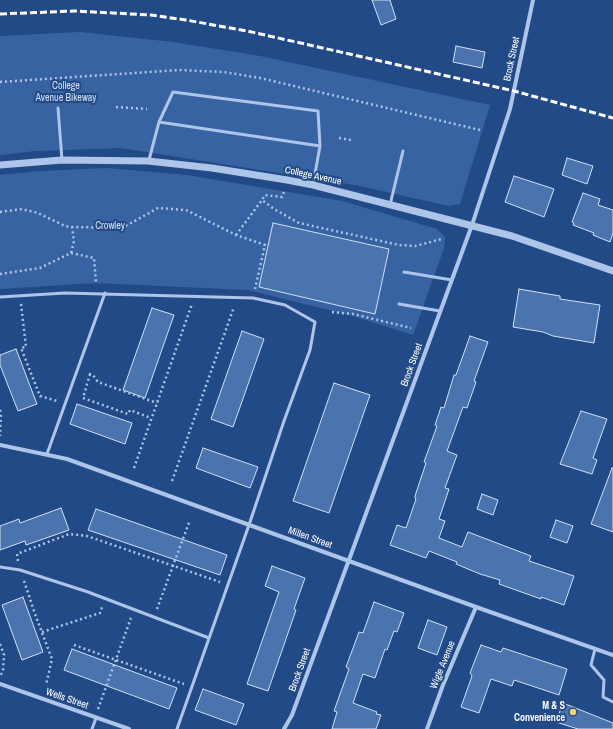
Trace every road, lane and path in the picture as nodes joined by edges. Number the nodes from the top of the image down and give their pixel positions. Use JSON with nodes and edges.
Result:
{"nodes":[{"id":1,"x":533,"y":0,"type":"edge"},
{"id":2,"x":0,"y":82,"type":"edge"},
{"id":3,"x":116,"y":107,"type":"dead end"},
{"id":4,"x":58,"y":108,"type":"dead end"},
{"id":5,"x":147,"y":109,"type":"dead end"},
{"id":6,"x":159,"y":122,"type":"junction"},
{"id":7,"x":480,"y":130,"type":"dead end"},
{"id":8,"x":339,"y":138,"type":"dead end"},
{"id":9,"x":351,"y":140,"type":"dead end"},
{"id":10,"x":320,"y":146,"type":"junction"},
{"id":11,"x":403,"y":151,"type":"dead end"},
{"id":12,"x":62,"y":160,"type":"junction"},
{"id":13,"x":148,"y":160,"type":"junction"},
{"id":14,"x":0,"y":165,"type":"edge"},
{"id":15,"x":313,"y":185,"type":"junction"},
{"id":16,"x":284,"y":192,"type":"dead end"},
{"id":17,"x":262,"y":200,"type":"junction"},
{"id":18,"x":390,"y":205,"type":"junction"},
{"id":19,"x":0,"y":212,"type":"edge"},
{"id":20,"x":472,"y":225,"type":"junction"},
{"id":21,"x":72,"y":227,"type":"junction"},
{"id":22,"x":236,"y":235,"type":"junction"},
{"id":23,"x":442,"y":239,"type":"dead end"},
{"id":24,"x":71,"y":253,"type":"junction"},
{"id":25,"x":613,"y":271,"type":"edge"},
{"id":26,"x":404,"y":272,"type":"dead end"},
{"id":27,"x":0,"y":274,"type":"edge"},
{"id":28,"x":452,"y":280,"type":"junction"},
{"id":29,"x":96,"y":282,"type":"dead end"},
{"id":30,"x":255,"y":290,"type":"dead end"},
{"id":31,"x":105,"y":293,"type":"junction"},
{"id":32,"x":20,"y":295,"type":"junction"},
{"id":33,"x":195,"y":296,"type":"junction"},
{"id":34,"x":0,"y":297,"type":"edge"},
{"id":35,"x":237,"y":297,"type":"junction"},
{"id":36,"x":399,"y":304,"type":"dead end"},
{"id":37,"x":440,"y":311,"type":"junction"},
{"id":38,"x":332,"y":312,"type":"dead end"},
{"id":39,"x":411,"y":328,"type":"dead end"},
{"id":40,"x":77,"y":370,"type":"junction"},
{"id":41,"x":90,"y":374,"type":"junction"},
{"id":42,"x":66,"y":403,"type":"junction"},
{"id":43,"x":157,"y":403,"type":"junction"},
{"id":44,"x":0,"y":410,"type":"edge"},
{"id":45,"x":151,"y":418,"type":"junction"},
{"id":46,"x":0,"y":442,"type":"edge"},
{"id":47,"x":0,"y":445,"type":"edge"},
{"id":48,"x":47,"y":454,"type":"junction"},
{"id":49,"x":134,"y":468,"type":"dead end"},
{"id":50,"x":172,"y":481,"type":"dead end"},
{"id":51,"x":190,"y":520,"type":"dead end"},
{"id":52,"x":249,"y":525,"type":"junction"},
{"id":53,"x":349,"y":561,"type":"junction"},
{"id":54,"x":174,"y":566,"type":"junction"},
{"id":55,"x":0,"y":567,"type":"edge"},
{"id":56,"x":20,"y":570,"type":"junction"},
{"id":57,"x":228,"y":585,"type":"junction"},
{"id":58,"x":105,"y":599,"type":"junction"},
{"id":59,"x":476,"y":607,"type":"junction"},
{"id":60,"x":134,"y":610,"type":"junction"},
{"id":61,"x":154,"y":617,"type":"junction"},
{"id":62,"x":42,"y":632,"type":"junction"},
{"id":63,"x":209,"y":638,"type":"junction"},
{"id":64,"x":0,"y":644,"type":"edge"},
{"id":65,"x":74,"y":645,"type":"dead end"},
{"id":66,"x":595,"y":649,"type":"junction"},
{"id":67,"x":613,"y":655,"type":"edge"},
{"id":68,"x":116,"y":659,"type":"junction"},
{"id":69,"x":0,"y":677,"type":"edge"},
{"id":70,"x":0,"y":684,"type":"edge"},
{"id":71,"x":46,"y":685,"type":"dead end"},
{"id":72,"x":192,"y":687,"type":"junction"},
{"id":73,"x":613,"y":702,"type":"edge"},
{"id":74,"x":96,"y":718,"type":"junction"},
{"id":75,"x":92,"y":729,"type":"edge"},
{"id":76,"x":129,"y":729,"type":"edge"},
{"id":77,"x":177,"y":729,"type":"edge"},
{"id":78,"x":284,"y":729,"type":"edge"},
{"id":79,"x":427,"y":729,"type":"edge"}],
"edges":[{"from":1,"to":20,"type":"street","name":"Brock Street"},
{"from":2,"to":7,"type":"path"},
{"from":3,"to":5,"type":"path"},
{"from":4,"to":12,"type":"lane"},
{"from":6,"to":10,"type":"lane"},
{"from":6,"to":10,"type":"lane"},
{"from":6,"to":13,"type":"lane"},
{"from":8,"to":9,"type":"path"},
{"from":10,"to":15,"type":"lane"},
{"from":11,"to":18,"type":"lane"},
{"from":12,"to":13,"type":"street","name":"College Avenue"},
{"from":12,"to":14,"type":"street","name":"College Avenue"},
{"from":13,"to":15,"type":"street","name":"College Avenue"},
{"from":15,"to":18,"type":"street","name":"College Avenue"},
{"from":16,"to":17,"type":"path"},
{"from":17,"to":22,"type":"path"},
{"from":17,"to":23,"type":"path"},
{"from":18,"to":20,"type":"street","name":"College Avenue"},
{"from":19,"to":21,"type":"path"},
{"from":20,"to":25,"type":"street","name":"College Avenue"},
{"from":20,"to":28,"type":"street","name":"Brock Street"},
{"from":21,"to":22,"type":"path"},
{"from":21,"to":24,"type":"path"},
{"from":22,"to":30,"type":"path"},
{"from":24,"to":27,"type":"path"},
{"from":24,"to":29,"type":"path"},
{"from":26,"to":28,"type":"lane"},
{"from":28,"to":37,"type":"street","name":"Brock Street"},
{"from":31,"to":32,"type":"lane"},
{"from":31,"to":33,"type":"lane"},
{"from":31,"to":40,"type":"lane"},
{"from":32,"to":34,"type":"lane"},
{"from":32,"to":42,"type":"path"},
{"from":33,"to":35,"type":"lane"},
{"from":33,"to":43,"type":"path"},
{"from":35,"to":50,"type":"path"},
{"from":35,"to":52,"type":"lane"},
{"from":36,"to":37,"type":"lane"},
{"from":37,"to":53,"type":"street","name":"Brock Street"},
{"from":38,"to":39,"type":"path"},
{"from":40,"to":41,"type":"path"},
{"from":40,"to":42,"type":"lane"},
{"from":41,"to":43,"type":"path"},
{"from":41,"to":45,"type":"path"},
{"from":42,"to":48,"type":"lane"},
{"from":43,"to":45,"type":"path"},
{"from":44,"to":46,"type":"path"},
{"from":45,"to":49,"type":"path"},
{"from":47,"to":48,"type":"street","name":"Millen Street"},
{"from":48,"to":52,"type":"street","name":"Millen Street"},
{"from":51,"to":54,"type":"path"},
{"from":52,"to":53,"type":"street","name":"Millen Street"},
{"from":52,"to":57,"type":"lane"},
{"from":53,"to":59,"type":"street","name":"Millen Street"},
{"from":53,"to":78,"type":"street","name":"Brock Street"},
{"from":54,"to":56,"type":"path"},
{"from":54,"to":57,"type":"path"},
{"from":54,"to":61,"type":"path"},
{"from":55,"to":56,"type":"lane"},
{"from":56,"to":58,"type":"lane"},
{"from":56,"to":62,"type":"path"},
{"from":57,"to":63,"type":"lane"},
{"from":58,"to":60,"type":"lane"},
{"from":58,"to":62,"type":"path"},
{"from":59,"to":66,"type":"street","name":"Millen Street"},
{"from":59,"to":79,"type":"street","name":"Wigle Avenue"},
{"from":60,"to":61,"type":"lane"},
{"from":60,"to":68,"type":"path"},
{"from":61,"to":63,"type":"lane"},
{"from":62,"to":71,"type":"path"},
{"from":63,"to":72,"type":"lane"},
{"from":64,"to":69,"type":"path"},
{"from":65,"to":68,"type":"path"},
{"from":66,"to":67,"type":"street","name":"Millen Street"},
{"from":66,"to":73,"type":"lane"},
{"from":68,"to":72,"type":"path"},
{"from":68,"to":74,"type":"path"},
{"from":70,"to":74,"type":"street","name":"Wells Street"},
{"from":72,"to":77,"type":"lane"},
{"from":74,"to":75,"type":"lane"},
{"from":74,"to":76,"type":"street","name":"Wells Street"}]}
